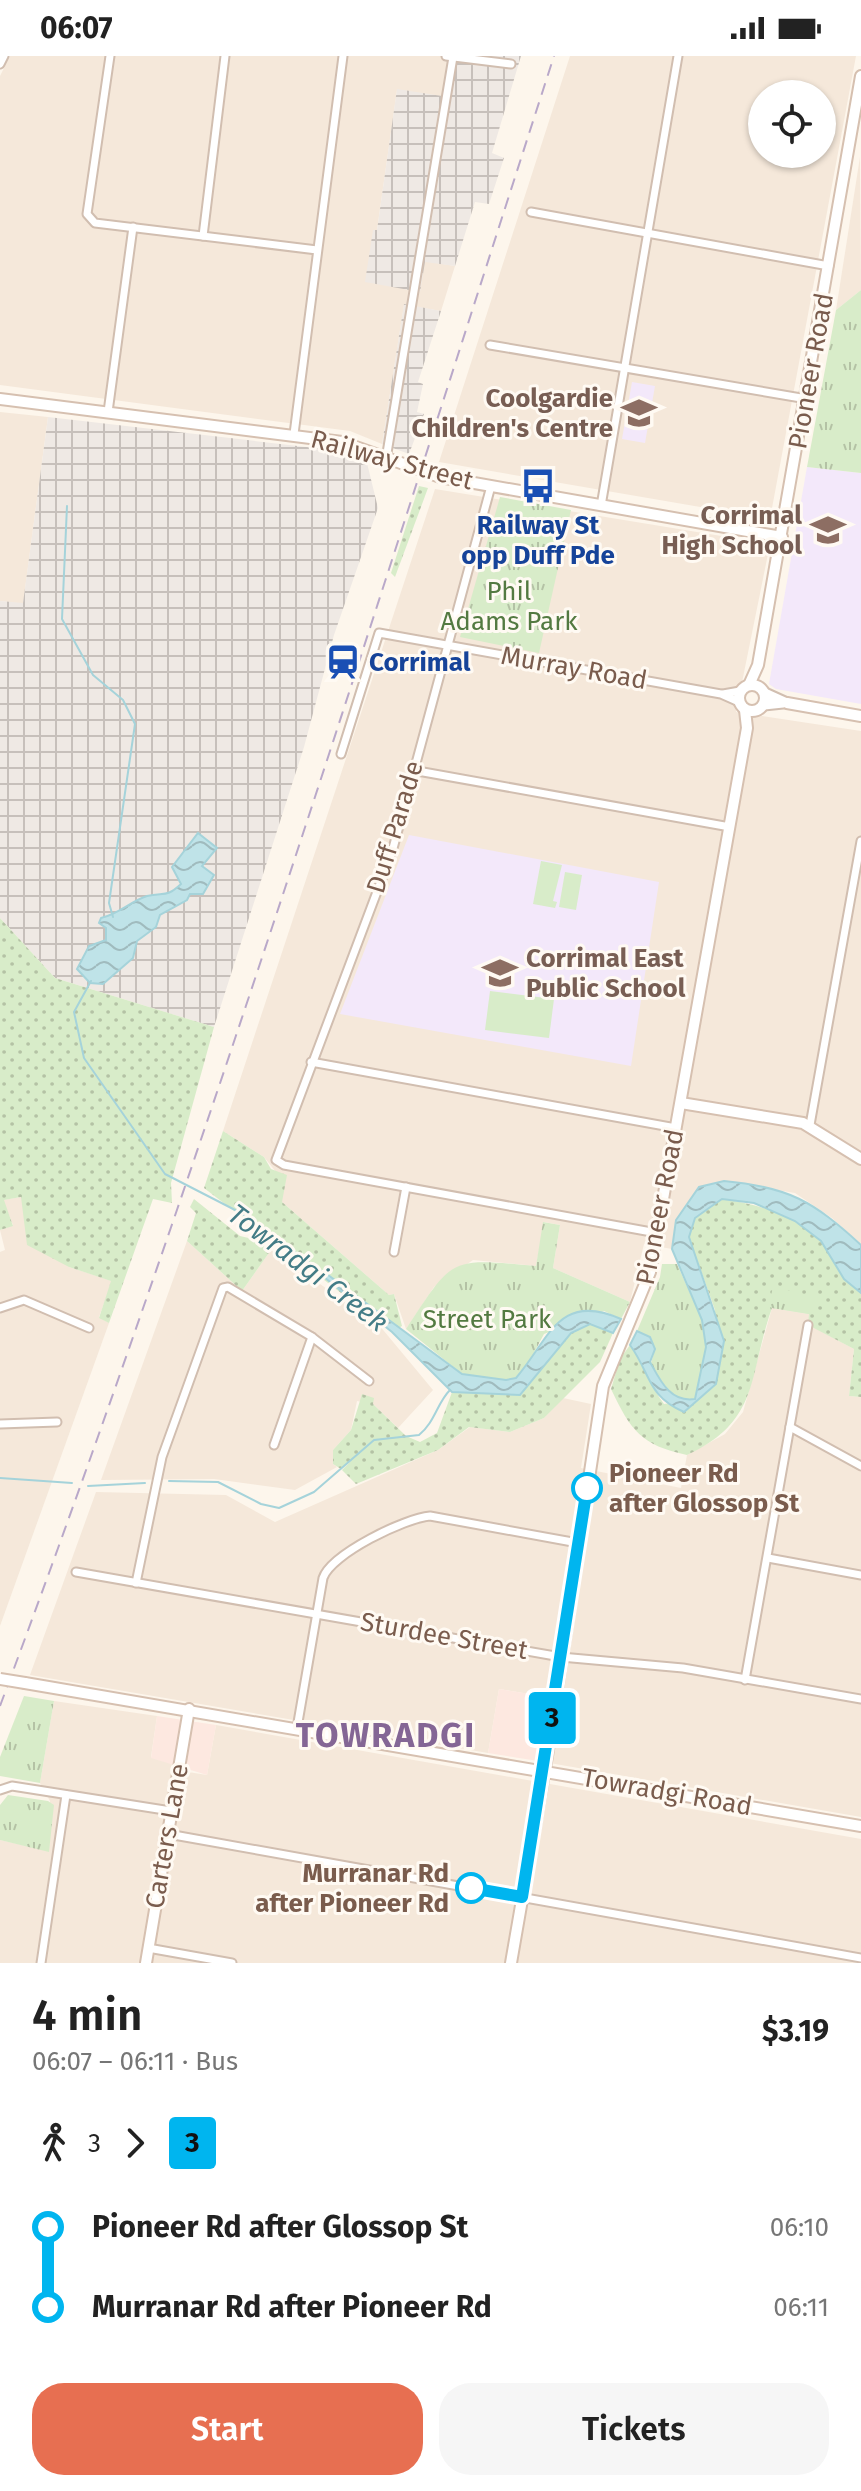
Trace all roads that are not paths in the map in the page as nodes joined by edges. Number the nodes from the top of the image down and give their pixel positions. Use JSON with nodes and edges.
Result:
{"nodes":[{"id":1,"x":4,"y":56,"type":"edge"},
{"id":2,"x":110,"y":56,"type":"edge"},
{"id":3,"x":225,"y":56,"type":"edge"},
{"id":4,"x":343,"y":56,"type":"edge"},
{"id":5,"x":446,"y":56,"type":"edge"},
{"id":6,"x":678,"y":56,"type":"edge"},
{"id":7,"x":453,"y":57,"type":"edge"},
{"id":8,"x":0,"y":64,"type":"edge"},
{"id":9,"x":511,"y":64,"type":"dead end"},
{"id":10,"x":861,"y":76,"type":"edge"},
{"id":11,"x":531,"y":212,"type":"dead end"},
{"id":12,"x":133,"y":227,"type":"junction"},
{"id":13,"x":647,"y":233,"type":"junction"},
{"id":14,"x":203,"y":236,"type":"junction"},
{"id":15,"x":317,"y":250,"type":"junction"},
{"id":16,"x":829,"y":266,"type":"junction"},
{"id":17,"x":490,"y":345,"type":"dead end"},
{"id":18,"x":624,"y":368,"type":"junction"},
{"id":19,"x":0,"y":399,"type":"edge"},
{"id":20,"x":807,"y":399,"type":"junction"},
{"id":21,"x":108,"y":412,"type":"junction"},
{"id":22,"x":294,"y":434,"type":"junction"},
{"id":23,"x":386,"y":459,"type":"junction"},
{"id":24,"x":491,"y":486,"type":"junction"},
{"id":25,"x":601,"y":506,"type":"junction"},
{"id":26,"x":782,"y":537,"type":"junction"},
{"id":27,"x":446,"y":646,"type":"junction"},
{"id":28,"x":753,"y":698,"type":"junction"},
{"id":29,"x":787,"y":703,"type":"joint"},
{"id":30,"x":861,"y":716,"type":"edge"},
{"id":31,"x":341,"y":754,"type":"dead end"},
{"id":32,"x":412,"y":770,"type":"junction"},
{"id":33,"x":730,"y":827,"type":"junction"},
{"id":34,"x":861,"y":841,"type":"edge"},
{"id":35,"x":311,"y":1062,"type":"junction"},
{"id":36,"x":681,"y":1103,"type":"junction"},
{"id":37,"x":810,"y":1125,"type":"junction"},
{"id":38,"x":676,"y":1128,"type":"junction"},
{"id":39,"x":861,"y":1159,"type":"edge"},
{"id":40,"x":406,"y":1187,"type":"junction"},
{"id":41,"x":657,"y":1233,"type":"junction"},
{"id":42,"x":394,"y":1252,"type":"dead end"},
{"id":43,"x":0,"y":1308,"type":"edge"},
{"id":44,"x":808,"y":1325,"type":"dead end"},
{"id":45,"x":89,"y":1328,"type":"dead end"},
{"id":46,"x":312,"y":1337,"type":"junction"},
{"id":47,"x":369,"y":1381,"type":"dead end"},
{"id":48,"x":57,"y":1422,"type":"dead end"},
{"id":49,"x":0,"y":1424,"type":"edge"},
{"id":50,"x":790,"y":1427,"type":"junction"},
{"id":51,"x":274,"y":1445,"type":"dead end"},
{"id":52,"x":861,"y":1466,"type":"edge"},
{"id":53,"x":578,"y":1543,"type":"junction"},
{"id":54,"x":768,"y":1558,"type":"junction"},
{"id":55,"x":76,"y":1572,"type":"dead end"},
{"id":56,"x":861,"y":1575,"type":"edge"},
{"id":57,"x":136,"y":1583,"type":"junction"},
{"id":58,"x":317,"y":1613,"type":"junction"},
{"id":59,"x":561,"y":1657,"type":"junction"},
{"id":60,"x":0,"y":1679,"type":"edge"},
{"id":61,"x":745,"y":1680,"type":"junction"},
{"id":62,"x":861,"y":1699,"type":"edge"},
{"id":63,"x":189,"y":1709,"type":"junction"},
{"id":64,"x":297,"y":1728,"type":"junction"},
{"id":65,"x":545,"y":1770,"type":"junction"},
{"id":66,"x":0,"y":1790,"type":"edge"},
{"id":67,"x":66,"y":1795,"type":"junction"},
{"id":68,"x":171,"y":1811,"type":"junction"},
{"id":69,"x":861,"y":1826,"type":"edge"},
{"id":70,"x":168,"y":1834,"type":"junction"},
{"id":71,"x":522,"y":1897,"type":"junction"},
{"id":72,"x":148,"y":1948,"type":"junction"},
{"id":73,"x":861,"y":1958,"type":"edge"},
{"id":74,"x":41,"y":1963,"type":"edge"},
{"id":75,"x":146,"y":1963,"type":"edge"},
{"id":76,"x":232,"y":1963,"type":"edge"},
{"id":77,"x":511,"y":1963,"type":"edge"}],
"edges":[{"from":1,"to":8,"type":"street"},
{"from":2,"to":12,"type":"street"},
{"from":3,"to":14,"type":"street"},
{"from":4,"to":15,"type":"street"},
{"from":5,"to":7,"type":"street"},
{"from":6,"to":13,"type":"street"},
{"from":7,"to":9,"type":"street"},
{"from":7,"to":23,"type":"street"},
{"from":10,"to":16,"type":"main road","name":"Pioneer Road"},
{"from":11,"to":13,"type":"street"},
{"from":12,"to":14,"type":"street"},
{"from":12,"to":21,"type":"street"},
{"from":13,"to":16,"type":"street"},
{"from":13,"to":18,"type":"street"},
{"from":14,"to":15,"type":"street"},
{"from":15,"to":22,"type":"street"},
{"from":16,"to":20,"type":"main road","name":"Pioneer Road"},
{"from":17,"to":18,"type":"street"},
{"from":18,"to":20,"type":"street"},
{"from":18,"to":25,"type":"street"},
{"from":19,"to":21,"type":"main road","name":"Railway Street"},
{"from":20,"to":26,"type":"main road","name":"Pioneer Road"},
{"from":21,"to":22,"type":"main road","name":"Railway Street"},
{"from":22,"to":23,"type":"main road","name":"Railway Street"},
{"from":23,"to":24,"type":"main road","name":"Railway Street"},
{"from":24,"to":25,"type":"main road","name":"Railway Street"},
{"from":24,"to":27,"type":"street","name":"Duff Parade"},
{"from":25,"to":26,"type":"main road","name":"Railway Street"},
{"from":26,"to":28,"type":"main road","name":"Pioneer Road"},
{"from":27,"to":28,"type":"street","name":"Murray Road"},
{"from":27,"to":31,"type":"street","name":"Murray Road"},
{"from":27,"to":32,"type":"street","name":"Duff Parade"},
{"from":28,"to":29,"type":"street","name":"Murray Road"},
{"from":28,"to":33,"type":"main road","name":"Pioneer Road"},
{"from":29,"to":30,"type":"main road","name":"Murray Road"},
{"from":32,"to":33,"type":"street"},
{"from":32,"to":35,"type":"street","name":"Duff Parade"},
{"from":33,"to":36,"type":"main road","name":"Pioneer Road"},
{"from":34,"to":37,"type":"street"},
{"from":35,"to":38,"type":"street"},
{"from":35,"to":40,"type":"street","name":"Duff Parade"},
{"from":36,"to":37,"type":"main road"},
{"from":36,"to":38,"type":"main road","name":"Pioneer Road"},
{"from":37,"to":39,"type":"main road"},
{"from":38,"to":41,"type":"main road","name":"Pioneer Road"},
{"from":40,"to":41,"type":"street"},
{"from":40,"to":42,"type":"street"},
{"from":41,"to":53,"type":"main road","name":"Pioneer Road"},
{"from":43,"to":45,"type":"street"},
{"from":44,"to":50,"type":"street"},
{"from":46,"to":47,"type":"street"},
{"from":46,"to":51,"type":"street"},
{"from":46,"to":57,"type":"street"},
{"from":48,"to":49,"type":"street"},
{"from":50,"to":52,"type":"street"},
{"from":50,"to":54,"type":"street"},
{"from":53,"to":58,"type":"street"},
{"from":53,"to":59,"type":"main road","name":"Pioneer Road"},
{"from":54,"to":56,"type":"street"},
{"from":54,"to":61,"type":"street"},
{"from":55,"to":57,"type":"street","name":"Sturdee Street"},
{"from":57,"to":58,"type":"street","name":"Sturdee Street"},
{"from":58,"to":59,"type":"street","name":"Sturdee Street"},
{"from":58,"to":64,"type":"street"},
{"from":59,"to":61,"type":"street","name":"Sturdee Street"},
{"from":59,"to":65,"type":"main road","name":"Pioneer Road"},
{"from":60,"to":63,"type":"main road","name":"Towradgi Road","bridge":true},
{"from":61,"to":62,"type":"street","name":"Sturdee Street"},
{"from":63,"to":64,"type":"main road","name":"Towradgi Road"},
{"from":63,"to":68,"type":"main road","name":"Carters Lane"},
{"from":64,"to":65,"type":"main road","name":"Towradgi Road"},
{"from":65,"to":69,"type":"main road","name":"Towradgi Road"},
{"from":65,"to":71,"type":"main road","name":"Pioneer Road"},
{"from":66,"to":67,"type":"street"},
{"from":67,"to":68,"type":"street"},
{"from":67,"to":74,"type":"street"},
{"from":68,"to":70,"type":"main road","name":"Carters Lane"},
{"from":70,"to":71,"type":"street"},
{"from":70,"to":72,"type":"main road","name":"Carters Lane"},
{"from":71,"to":73,"type":"street"},
{"from":71,"to":77,"type":"main road","name":"Pioneer Road"},
{"from":72,"to":75,"type":"main road","name":"Carters Lane"},
{"from":72,"to":76,"type":"street"}]}
